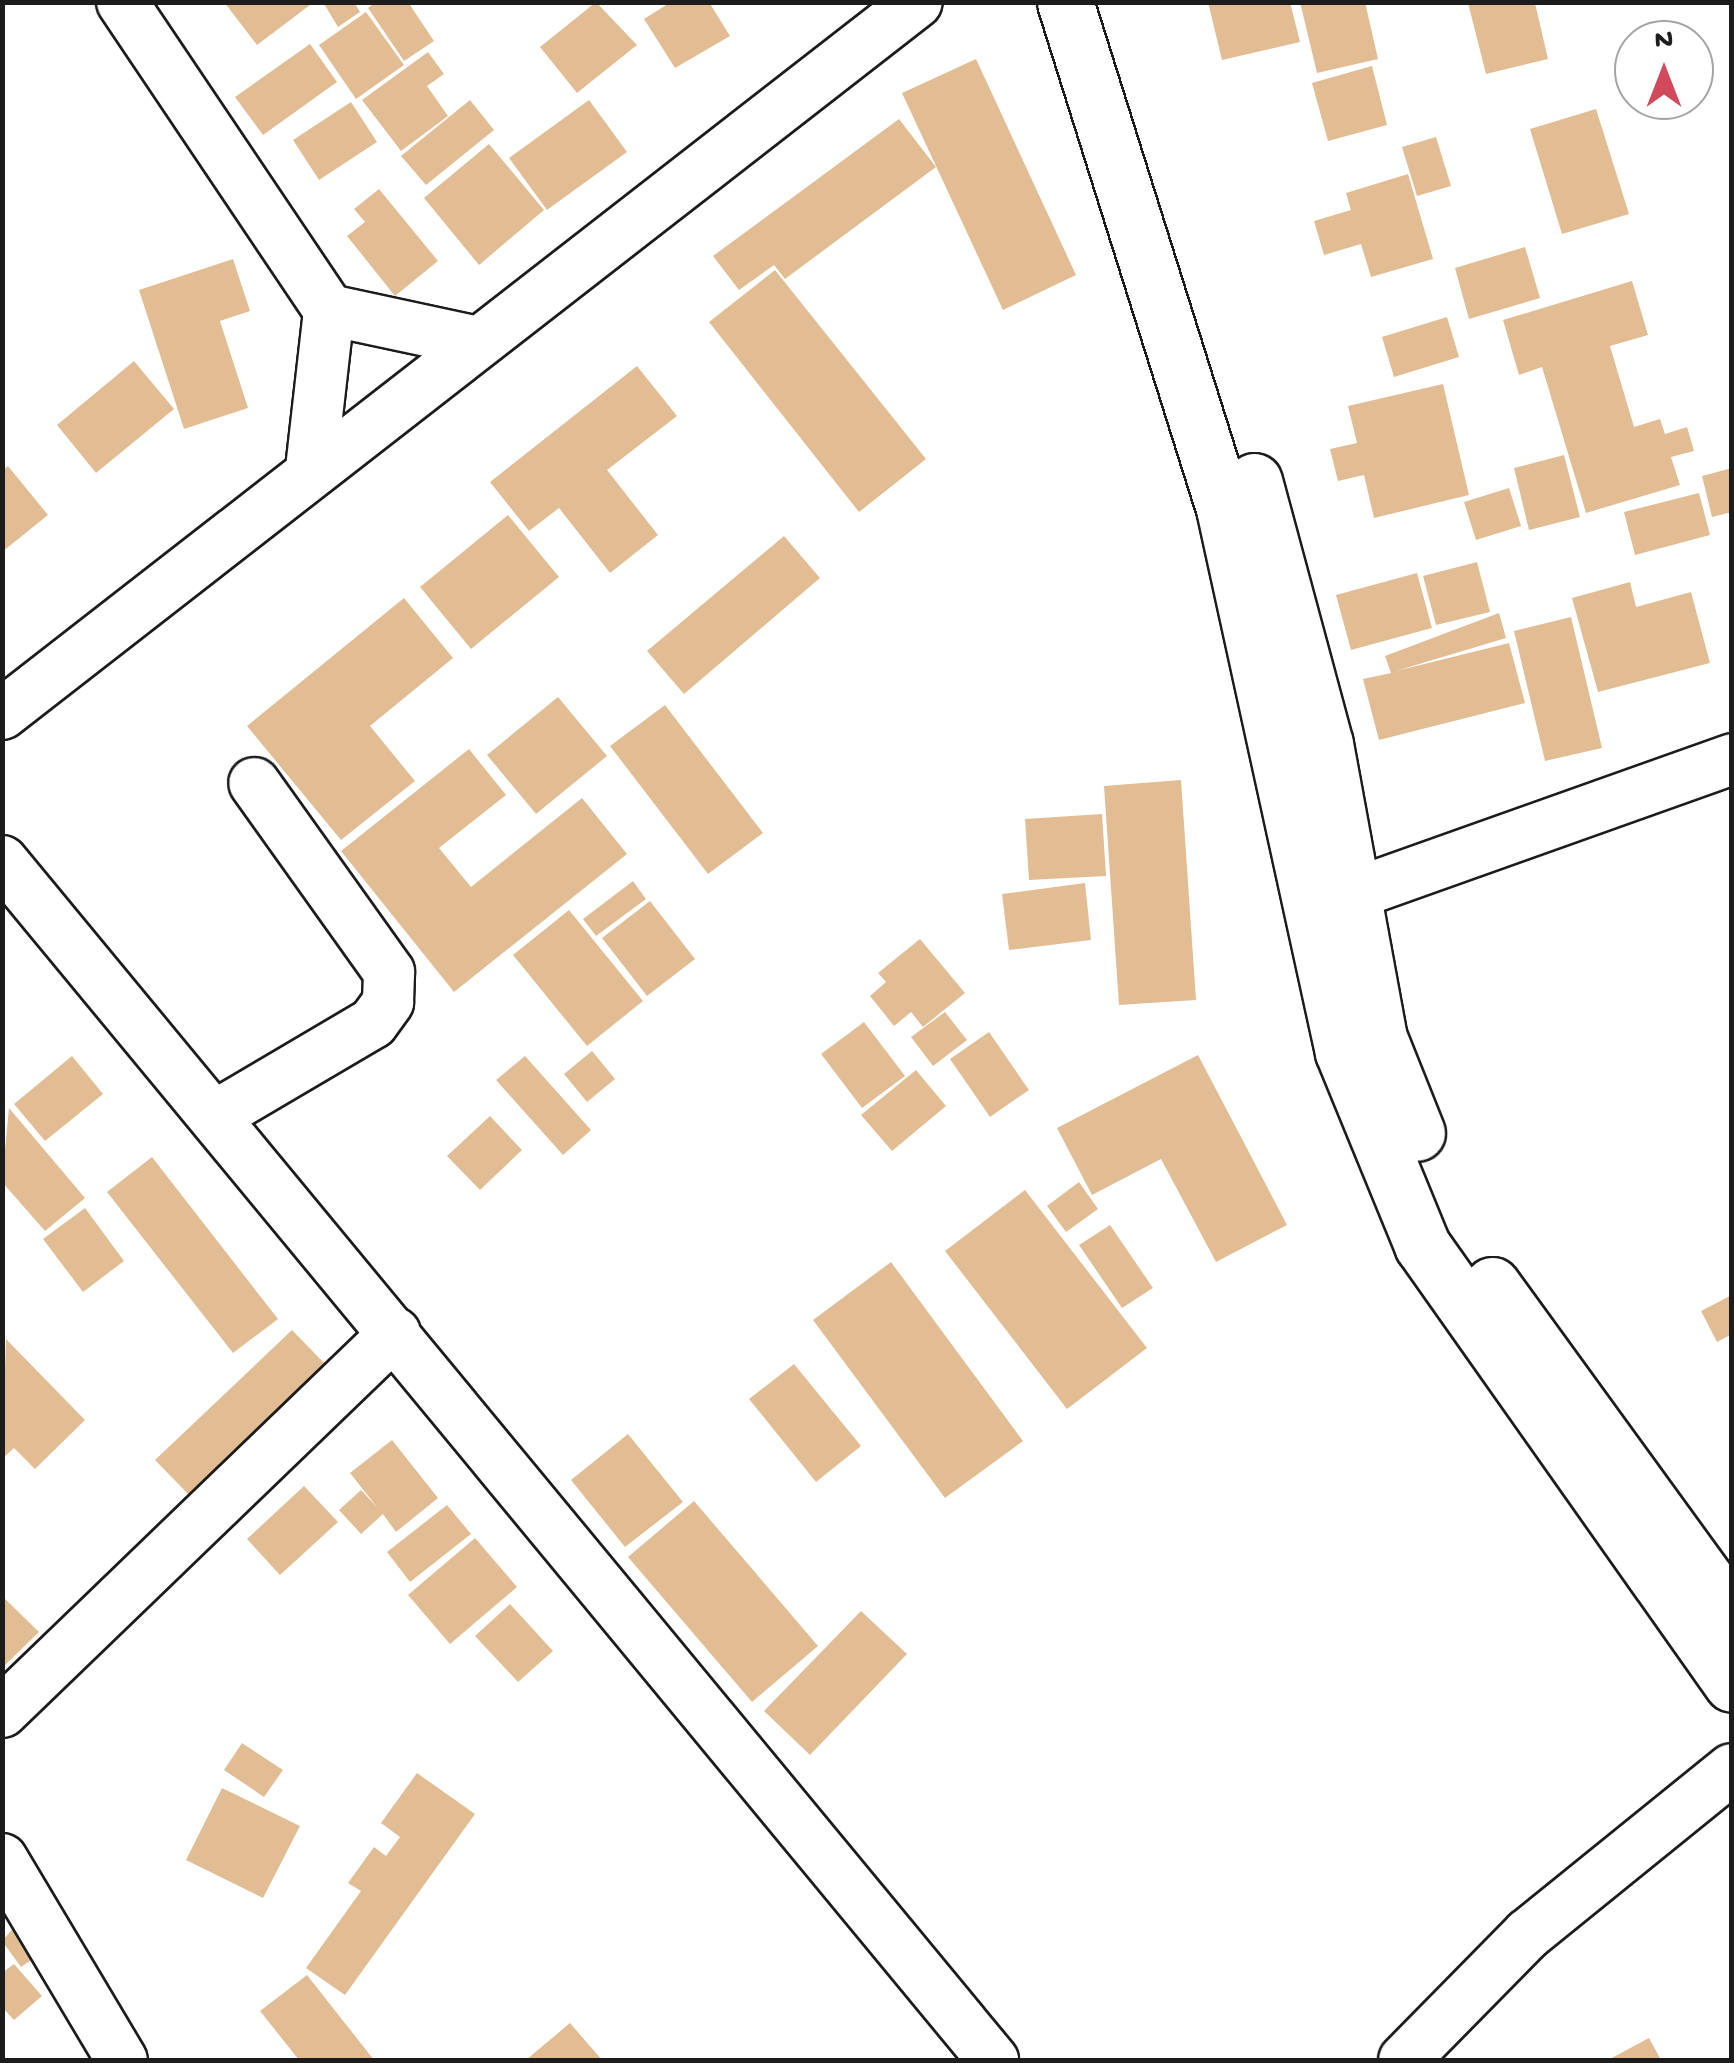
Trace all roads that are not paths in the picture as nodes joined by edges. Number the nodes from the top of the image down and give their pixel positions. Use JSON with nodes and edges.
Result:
{"nodes":[{"id":1,"x":122,"y":2,"type":"edge"},
{"id":2,"x":917,"y":2,"type":"edge"},
{"id":3,"x":1065,"y":2,"type":"edge"},
{"id":4,"x":1104,"y":2,"type":"edge"},
{"id":5,"x":329,"y":310,"type":"junction"},
{"id":6,"x":478,"y":342,"type":"junction"},
{"id":7,"x":312,"y":469,"type":"junction"},
{"id":8,"x":2,"y":714,"type":"edge"},
{"id":9,"x":1732,"y":760,"type":"edge"},
{"id":10,"x":254,"y":783,"type":"dead end"},
{"id":11,"x":2,"y":860,"type":"edge"},
{"id":12,"x":1334,"y":902,"type":"junction"},
{"id":13,"x":215,"y":1116,"type":"junction"},
{"id":14,"x":395,"y":1333,"type":"junction"},
{"id":15,"x":1732,"y":1614,"type":"edge"},
{"id":16,"x":1732,"y":1684,"type":"edge"},
{"id":17,"x":2,"y":1712,"type":"edge"},
{"id":18,"x":1732,"y":1770,"type":"edge"},
{"id":19,"x":2,"y":1859,"type":"edge"},
{"id":20,"x":122,"y":2060,"type":"edge"},
{"id":21,"x":992,"y":2060,"type":"edge"},
{"id":22,"x":1404,"y":2060,"type":"edge"}],
"edges":[{"from":1,"to":5,"type":"street"},
{"from":2,"to":6,"type":"street"},
{"from":3,"to":12,"type":"main road"},
{"from":4,"to":12,"type":"main road"},
{"from":5,"to":6,"type":"street"},
{"from":5,"to":7,"type":"street"},
{"from":6,"to":7,"type":"street"},
{"from":7,"to":8,"type":"street"},
{"from":9,"to":12,"type":"street"},
{"from":10,"to":13,"type":"street"},
{"from":11,"to":13,"type":"street"},
{"from":12,"to":15,"type":"main road"},
{"from":12,"to":16,"type":"main road"},
{"from":13,"to":14,"type":"street"},
{"from":14,"to":17,"type":"street"},
{"from":14,"to":21,"type":"street"},
{"from":18,"to":22,"type":"street"},
{"from":19,"to":20,"type":"street"}]}
